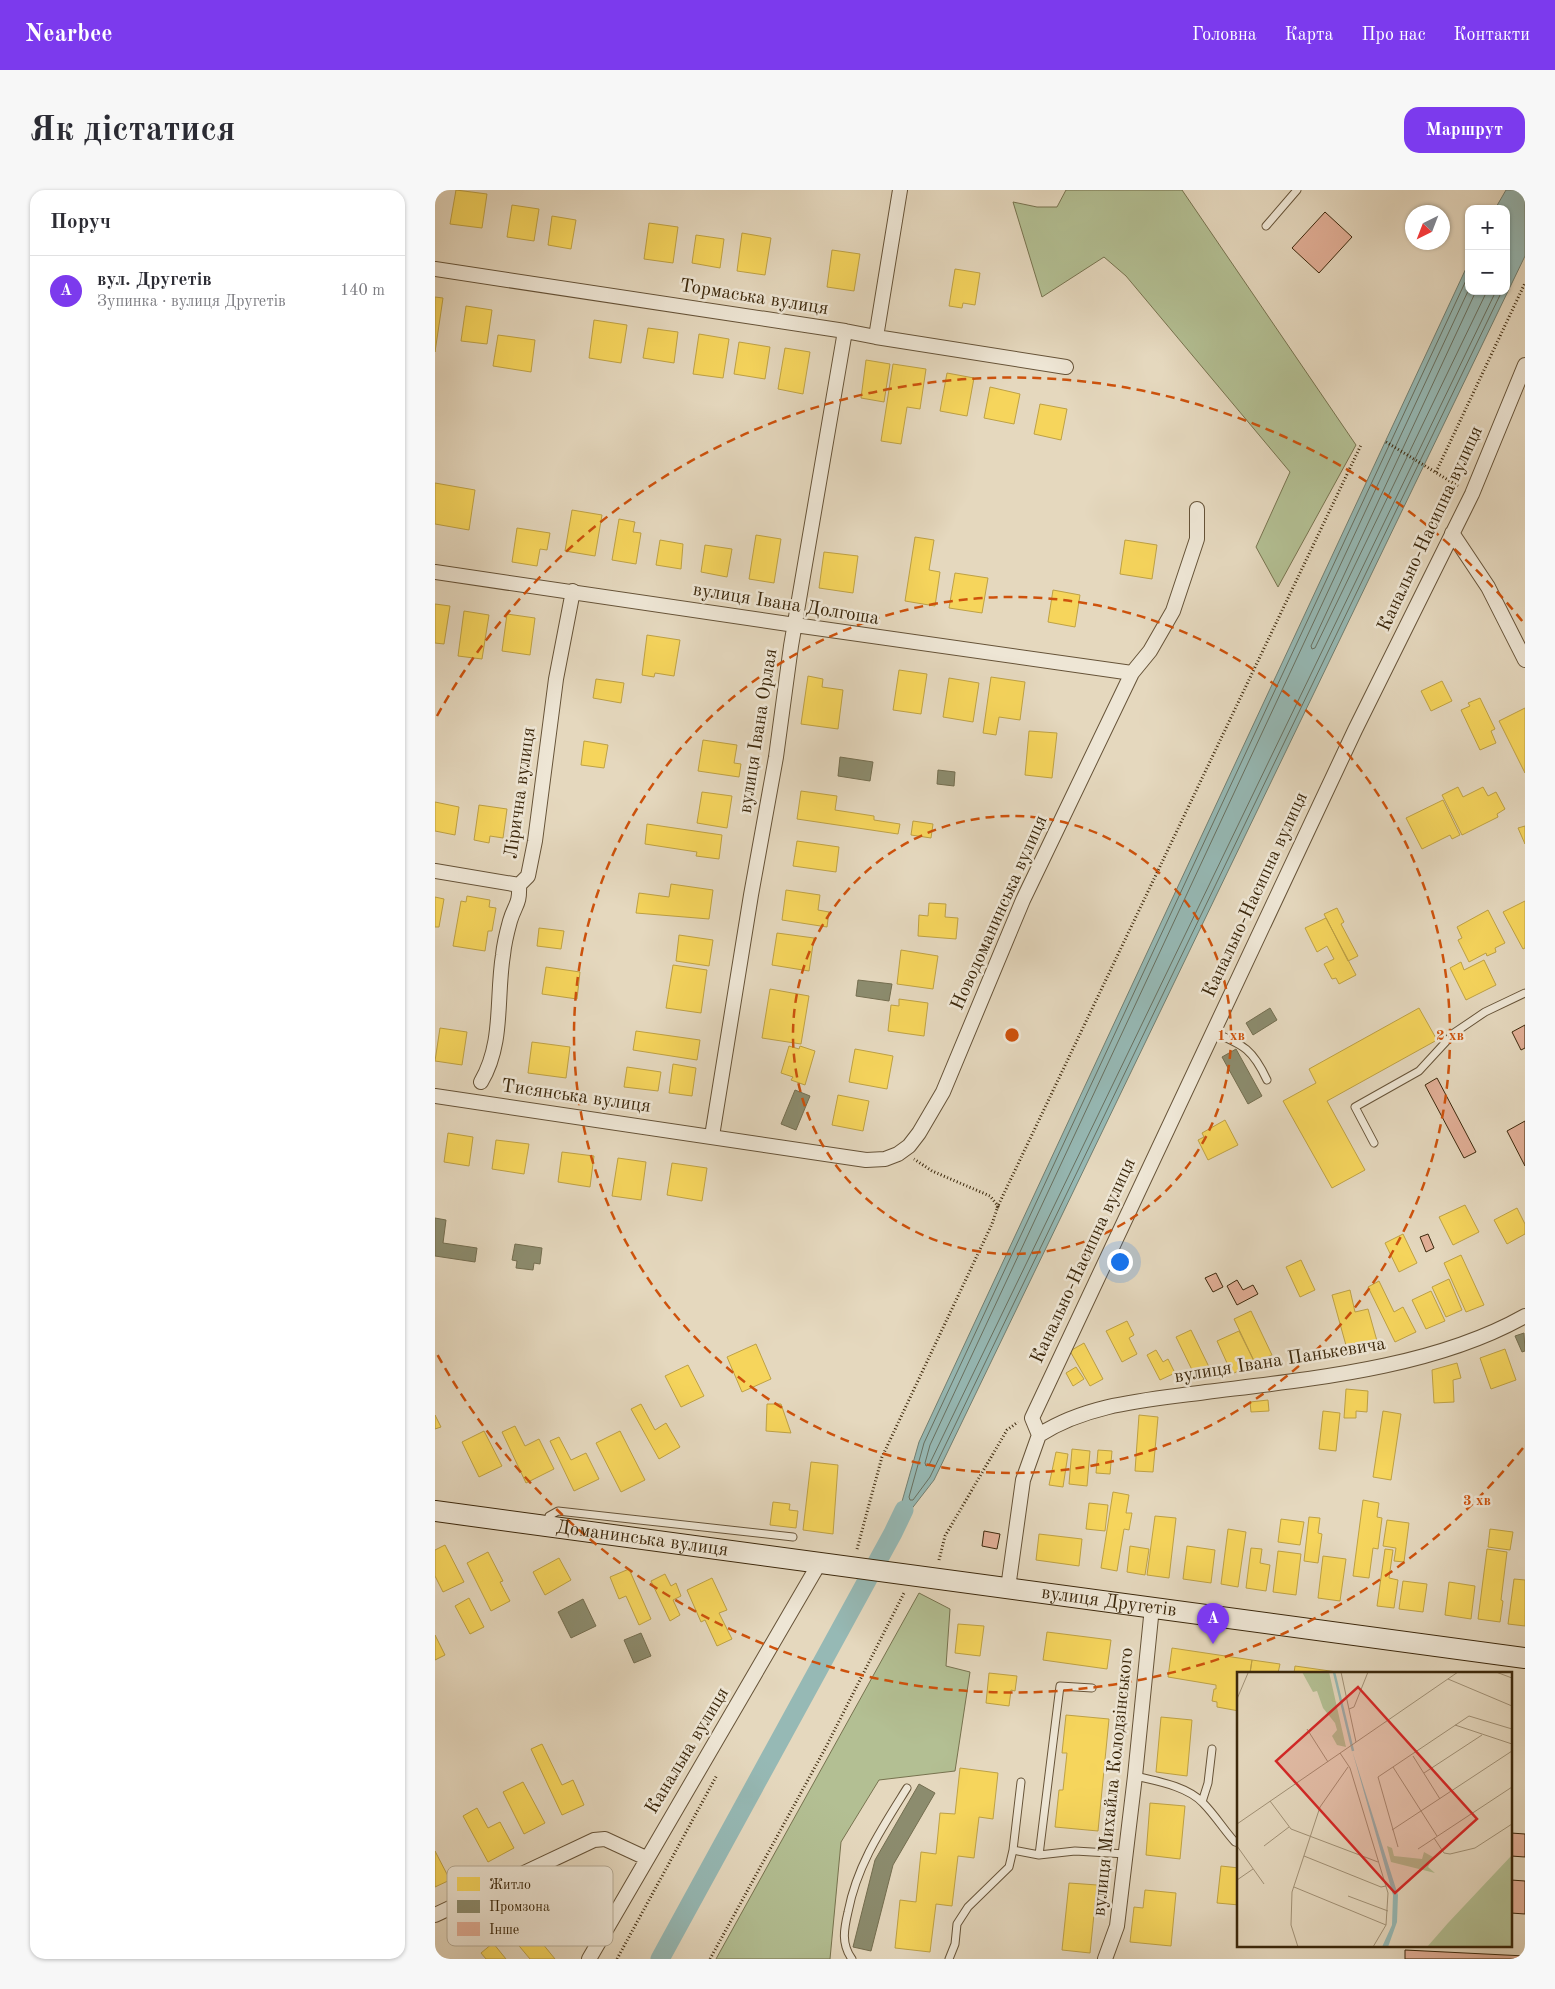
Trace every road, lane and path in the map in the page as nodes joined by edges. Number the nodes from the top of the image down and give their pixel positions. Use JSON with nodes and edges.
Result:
{"nodes":[{"id":1,"x":899,"y":190,"type":"edge"},
{"id":2,"x":1297,"y":190,"type":"edge"},
{"id":3,"x":1266,"y":226,"type":"dead end"},
{"id":4,"x":435,"y":269,"type":"edge"},
{"id":5,"x":1525,"y":284,"type":"edge"},
{"id":6,"x":845,"y":331,"type":"junction"},
{"id":7,"x":877,"y":338,"type":"junction"},
{"id":8,"x":1525,"y":365,"type":"edge"},
{"id":9,"x":1067,"y":367,"type":"dead end"},
{"id":10,"x":1386,"y":442,"type":"dead end"},
{"id":11,"x":1361,"y":445,"type":"dead end"},
{"id":12,"x":1436,"y":472,"type":"junction"},
{"id":13,"x":1472,"y":494,"type":"junction"},
{"id":14,"x":1197,"y":509,"type":"dead end"},
{"id":15,"x":1452,"y":533,"type":"junction"},
{"id":16,"x":435,"y":572,"type":"edge"},
{"id":17,"x":573,"y":592,"type":"junction"},
{"id":18,"x":795,"y":626,"type":"junction"},
{"id":19,"x":1525,"y":660,"type":"edge"},
{"id":20,"x":1132,"y":673,"type":"junction"},
{"id":21,"x":435,"y":871,"type":"edge"},
{"id":22,"x":519,"y":885,"type":"junction"},
{"id":23,"x":1525,"y":993,"type":"edge"},
{"id":24,"x":1213,"y":1032,"type":"junction"},
{"id":25,"x":1267,"y":1080,"type":"dead end"},
{"id":26,"x":481,"y":1082,"type":"dead end"},
{"id":27,"x":435,"y":1096,"type":"edge"},
{"id":28,"x":712,"y":1136,"type":"junction"},
{"id":29,"x":1374,"y":1143,"type":"dead end"},
{"id":30,"x":909,"y":1146,"type":"junction"},
{"id":31,"x":997,"y":1208,"type":"junction"},
{"id":32,"x":1525,"y":1316,"type":"edge"},
{"id":33,"x":1032,"y":1418,"type":"junction"},
{"id":34,"x":1039,"y":1435,"type":"junction"},
{"id":35,"x":435,"y":1512,"type":"edge"},
{"id":36,"x":547,"y":1526,"type":"junction"},
{"id":37,"x":793,"y":1537,"type":"dead end"},
{"id":38,"x":850,"y":1558,"type":"junction"},
{"id":39,"x":820,"y":1562,"type":"junction"},
{"id":40,"x":908,"y":1574,"type":"junction"},
{"id":41,"x":936,"y":1578,"type":"junction"},
{"id":42,"x":1008,"y":1588,"type":"junction"},
{"id":43,"x":1152,"y":1607,"type":"junction"},
{"id":44,"x":1525,"y":1658,"type":"edge"},
{"id":45,"x":1092,"y":1688,"type":"dead end"},
{"id":46,"x":1212,"y":1748,"type":"dead end"},
{"id":47,"x":1135,"y":1776,"type":"junction"},
{"id":48,"x":1021,"y":1782,"type":"dead end"},
{"id":49,"x":907,"y":1788,"type":"dead end"},
{"id":50,"x":1202,"y":1802,"type":"junction"},
{"id":51,"x":1237,"y":1842,"type":"edge"},
{"id":52,"x":1013,"y":1850,"type":"junction"},
{"id":53,"x":1126,"y":1854,"type":"junction"},
{"id":54,"x":1039,"y":1855,"type":"junction"},
{"id":55,"x":646,"y":1858,"type":"junction"},
{"id":56,"x":540,"y":1866,"type":"edge"},
{"id":57,"x":447,"y":1910,"type":"edge"},
{"id":58,"x":435,"y":1916,"type":"edge"},
{"id":59,"x":613,"y":1916,"type":"edge"},
{"id":60,"x":596,"y":1946,"type":"edge"},
{"id":61,"x":589,"y":1959,"type":"edge"},
{"id":62,"x":710,"y":1959,"type":"edge"},
{"id":63,"x":853,"y":1959,"type":"edge"},
{"id":64,"x":949,"y":1959,"type":"edge"},
{"id":65,"x":1105,"y":1959,"type":"edge"}],
"edges":[{"from":1,"to":7,"type":"street"},
{"from":2,"to":3,"type":"lane"},
{"from":4,"to":6,"type":"street","name":"Тормаська вулиця"},
{"from":5,"to":12,"type":"path"},
{"from":6,"to":7,"type":"street","name":"Тормаська вулиця"},
{"from":6,"to":18,"type":"street","name":"вулиця Івана Орлая"},
{"from":7,"to":9,"type":"street","name":"Тормаська вулиця"},
{"from":8,"to":13,"type":"street","name":"Канально-Насипна вулиця"},
{"from":10,"to":12,"type":"path"},
{"from":11,"to":31,"type":"path"},
{"from":12,"to":13,"type":"path"},
{"from":13,"to":15,"type":"street","name":"Канально-Насипна вулиця"},
{"from":14,"to":20,"type":"street","name":"Новодоманинська вулиця"},
{"from":15,"to":19,"type":"street"},
{"from":15,"to":24,"type":"street","name":"Канально-Насипна вулиця"},
{"from":16,"to":17,"type":"street","name":"вулиця Івана Долгоша"},
{"from":17,"to":18,"type":"street","name":"вулиця Івана Долгоша"},
{"from":17,"to":22,"type":"street","name":"Лірична вулиця"},
{"from":18,"to":20,"type":"street","name":"вулиця Івана Долгоша"},
{"from":18,"to":28,"type":"street","name":"вулиця Івана Орлая"},
{"from":20,"to":30,"type":"street","name":"Новодоманинська вулиця"},
{"from":21,"to":22,"type":"street"},
{"from":22,"to":26,"type":"street","name":"Лірична вулиця"},
{"from":23,"to":29,"type":"lane"},
{"from":24,"to":25,"type":"lane"},
{"from":24,"to":33,"type":"street","name":"Канально-Насипна вулиця"},
{"from":27,"to":28,"type":"street","name":"Тисянська вулиця"},
{"from":28,"to":30,"type":"street","name":"Новодоманинська вулиця"},
{"from":30,"to":31,"type":"path"},
{"from":31,"to":38,"type":"path"},
{"from":32,"to":34,"type":"street","name":"вулиця Івана Панькевича"},
{"from":33,"to":34,"type":"street"},
{"from":33,"to":41,"type":"path"},
{"from":34,"to":42,"type":"street"},
{"from":35,"to":36,"type":"main road","name":"Доманинська вулиця"},
{"from":36,"to":37,"type":"lane"},
{"from":36,"to":39,"type":"main road","name":"Доманинська вулиця"},
{"from":38,"to":39,"type":"main road","name":"Доманинська вулиця"},
{"from":38,"to":40,"type":"main road","name":"Доманинська вулиця"},
{"from":39,"to":55,"type":"street","name":"Канальна вулиця"},
{"from":40,"to":41,"type":"main road","name":"вулиця Другетів"},
{"from":40,"to":62,"type":"path"},
{"from":41,"to":42,"type":"main road","name":"вулиця Другетів"},
{"from":42,"to":43,"type":"main road","name":"вулиця Другетів"},
{"from":43,"to":44,"type":"main road","name":"вулиця Другетів"},
{"from":43,"to":47,"type":"street","name":"вулиця Михайла Колодзінського"},
{"from":45,"to":54,"type":"lane"},
{"from":46,"to":50,"type":"lane"},
{"from":47,"to":50,"type":"lane"},
{"from":47,"to":53,"type":"street","name":"вулиця Михайла Колодзінського"},
{"from":48,"to":52,"type":"lane"},
{"from":49,"to":63,"type":"lane"},
{"from":50,"to":51,"type":"lane"},
{"from":52,"to":54,"type":"lane"},
{"from":52,"to":64,"type":"lane"},
{"from":53,"to":54,"type":"lane"},
{"from":53,"to":65,"type":"street","name":"вулиця Михайла Колодзінського"},
{"from":55,"to":56,"type":"street"},
{"from":55,"to":59,"type":"street","name":"Канальна вулиця"},
{"from":57,"to":58,"type":"street"},
{"from":60,"to":61,"type":"street","name":"Канальна вулиця"}]}
